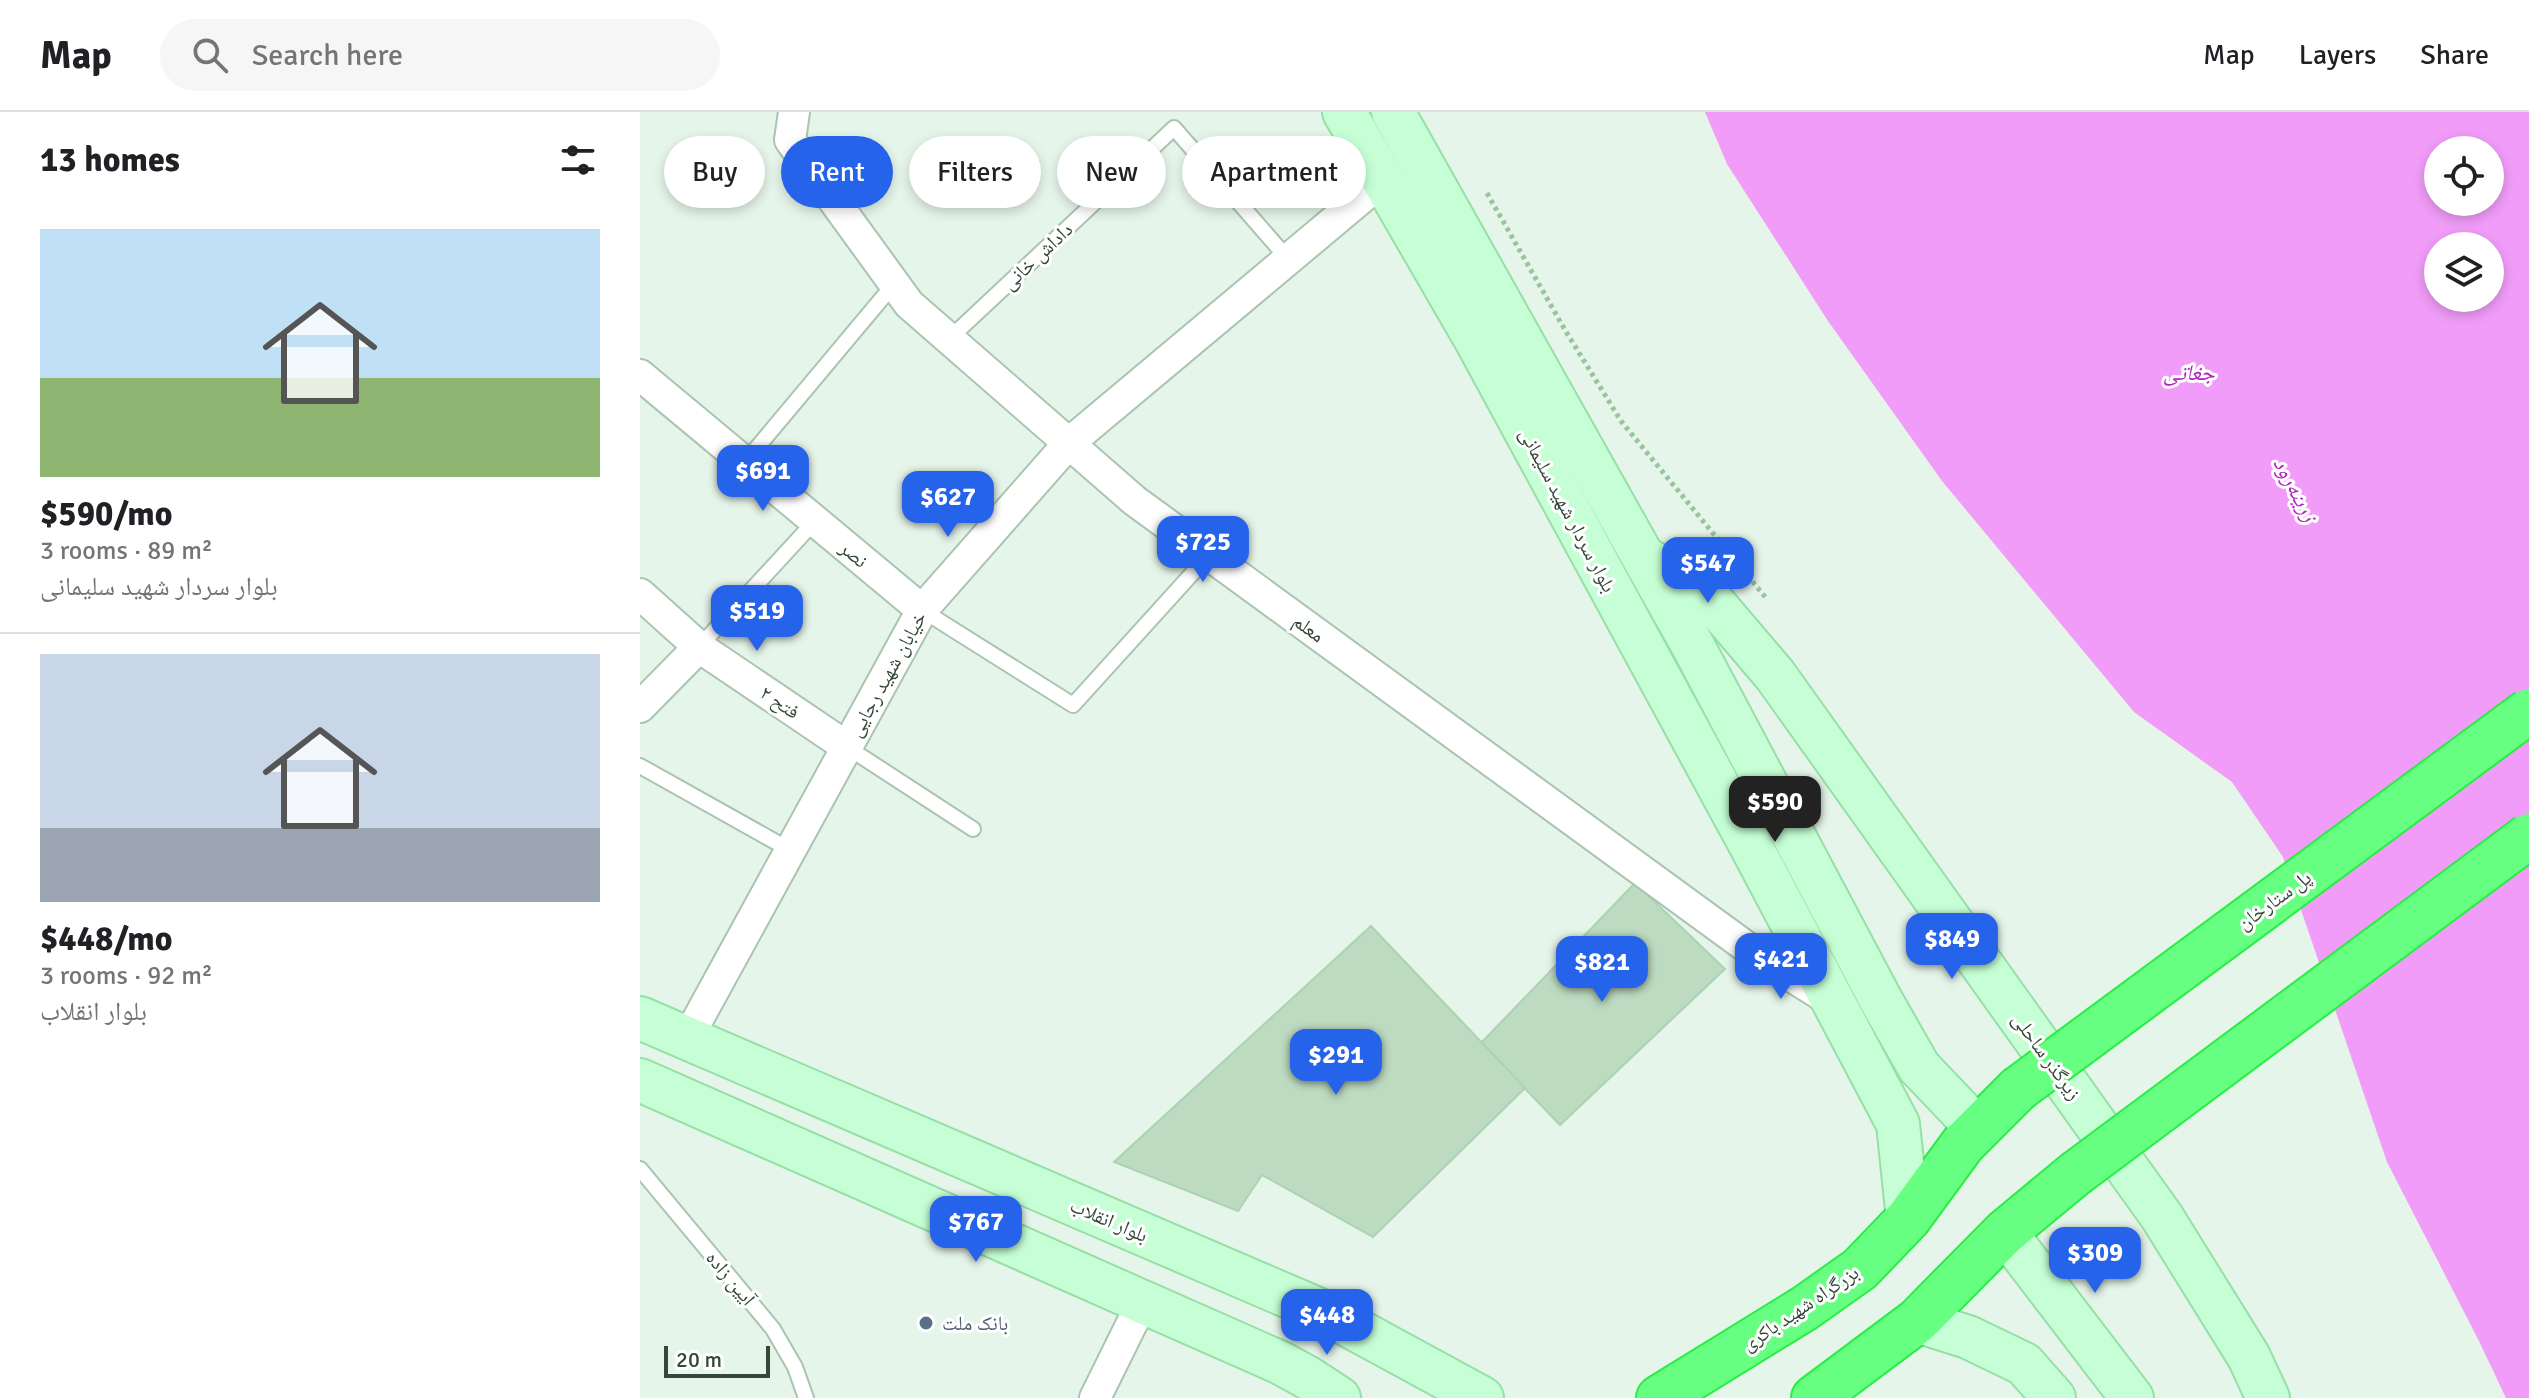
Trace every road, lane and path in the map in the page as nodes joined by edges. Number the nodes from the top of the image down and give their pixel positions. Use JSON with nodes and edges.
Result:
{"nodes":[{"id":1,"x":794,"y":112,"type":"edge"},
{"id":2,"x":1344,"y":112,"type":"edge"},
{"id":3,"x":1393,"y":112,"type":"edge"},
{"id":4,"x":1383,"y":180,"type":"junction"},
{"id":5,"x":1480,"y":180,"type":"dead end"},
{"id":6,"x":1288,"y":259,"type":"junction"},
{"id":7,"x":894,"y":284,"type":"junction"},
{"id":8,"x":949,"y":339,"type":"junction"},
{"id":9,"x":640,"y":375,"type":"edge"},
{"id":10,"x":1069,"y":443,"type":"junction"},
{"id":11,"x":745,"y":462,"type":"junction"},
{"id":12,"x":815,"y":521,"type":"junction"},
{"id":13,"x":1209,"y":555,"type":"junction"},
{"id":14,"x":1642,"y":556,"type":"junction"},
{"id":15,"x":640,"y":594,"type":"edge"},
{"id":16,"x":1766,"y":598,"type":"dead end"},
{"id":17,"x":922,"y":610,"type":"junction"},
{"id":18,"x":699,"y":647,"type":"junction"},
{"id":19,"x":640,"y":707,"type":"edge"},
{"id":20,"x":2529,"y":711,"type":"edge"},
{"id":21,"x":847,"y":747,"type":"junction"},
{"id":22,"x":640,"y":766,"type":"edge"},
{"id":23,"x":973,"y":829,"type":"dead end"},
{"id":24,"x":2529,"y":836,"type":"edge"},
{"id":25,"x":790,"y":850,"type":"junction"},
{"id":26,"x":1809,"y":863,"type":"junction"},
{"id":27,"x":1771,"y":883,"type":"junction"},
{"id":28,"x":1835,"y":1003,"type":"junction"},
{"id":29,"x":640,"y":1018,"type":"edge"},
{"id":30,"x":687,"y":1039,"type":"junction"},
{"id":31,"x":641,"y":1084,"type":"edge"},
{"id":32,"x":2018,"y":1089,"type":"joint"},
{"id":33,"x":1978,"y":1129,"type":"junction"},
{"id":34,"x":640,"y":1169,"type":"edge"},
{"id":35,"x":1908,"y":1219,"type":"junction"},
{"id":36,"x":2005,"y":1232,"type":"junction"},
{"id":37,"x":1143,"y":1301,"type":"junction"},
{"id":38,"x":1322,"y":1311,"type":"junction"},
{"id":39,"x":1917,"y":1321,"type":"junction"},
{"id":40,"x":1281,"y":1363,"type":"junction"},
{"id":41,"x":806,"y":1398,"type":"edge"},
{"id":42,"x":1095,"y":1398,"type":"edge"},
{"id":43,"x":1339,"y":1398,"type":"edge"},
{"id":44,"x":1482,"y":1398,"type":"edge"},
{"id":45,"x":1659,"y":1398,"type":"edge"},
{"id":46,"x":1814,"y":1398,"type":"edge"},
{"id":47,"x":2054,"y":1398,"type":"edge"},
{"id":48,"x":2132,"y":1398,"type":"edge"},
{"id":49,"x":2268,"y":1398,"type":"edge"}],
"edges":[{"from":1,"to":7,"type":"street","name":"معلم"},
{"from":2,"to":4,"type":"main road","name":"بلوار سردار شهید سلیمانی"},
{"from":3,"to":14,"type":"main road","name":"بلوار سردار شهید سلیمانی"},
{"from":4,"to":6,"type":"street","name":"خیابان شهید رجایی"},
{"from":4,"to":27,"type":"main road","name":"بلوار سردار شهید سلیمانی"},
{"from":5,"to":16,"type":"path"},
{"from":6,"to":8,"type":"lane","name":"داداش خانی"},
{"from":6,"to":10,"type":"street","name":"خیابان شهید رجایی"},
{"from":7,"to":8,"type":"street","name":"معلم"},
{"from":7,"to":11,"type":"lane"},
{"from":8,"to":10,"type":"street","name":"معلم"},
{"from":9,"to":11,"type":"street","name":"نصر"},
{"from":10,"to":13,"type":"street","name":"معلم"},
{"from":10,"to":17,"type":"street","name":"خیابان شهید رجایی"},
{"from":11,"to":12,"type":"street","name":"نصر"},
{"from":12,"to":17,"type":"street","name":"نصر"},
{"from":12,"to":18,"type":"lane"},
{"from":13,"to":17,"type":"lane"},
{"from":13,"to":28,"type":"street","name":"معلم"},
{"from":14,"to":26,"type":"main road","name":"بلوار سردار شهید سلیمانی"},
{"from":14,"to":49,"type":"main road","name":"زیرگذر ساحلی"},
{"from":15,"to":18,"type":"street","name":"فتح ۲"},
{"from":17,"to":21,"type":"street","name":"خیابان شهید رجایی"},
{"from":18,"to":19,"type":"street"},
{"from":18,"to":21,"type":"street","name":"فتح ۲"},
{"from":20,"to":32,"type":"highway","name":"پل ستارخان","bridge":true},
{"from":21,"to":23,"type":"lane"},
{"from":21,"to":25,"type":"street","name":"خیابان شهید رجایی"},
{"from":22,"to":25,"type":"lane"},
{"from":24,"to":36,"type":"highway","bridge":true},
{"from":25,"to":30,"type":"street","name":"خیابان شهید رجایی"},
{"from":26,"to":27,"type":"main road"},
{"from":26,"to":33,"type":"main road","name":"بلوار سردار شهید سلیمانی"},
{"from":27,"to":28,"type":"main road","name":"بلوار سردار شهید سلیمانی"},
{"from":28,"to":35,"type":"main road","name":"بلوار سردار شهید سلیمانی"},
{"from":29,"to":30,"type":"main road","name":"بلوار انقلاب"},
{"from":30,"to":38,"type":"main road","name":"بلوار انقلاب"},
{"from":31,"to":37,"type":"main road"},
{"from":32,"to":33,"type":"highway","name":"بزرگراه شهید باکری"},
{"from":33,"to":35,"type":"highway","name":"بزرگراه شهید باکری"},
{"from":34,"to":41,"type":"lane","name":"آیین زاده"},
{"from":35,"to":45,"type":"highway","name":"بزرگراه شهید باکری"},
{"from":36,"to":39,"type":"highway"},
{"from":36,"to":48,"type":"main road"},
{"from":37,"to":40,"type":"main road"},
{"from":37,"to":42,"type":"street"},
{"from":38,"to":40,"type":"main road"},
{"from":38,"to":44,"type":"main road","name":"بلوار انقلاب"},
{"from":39,"to":46,"type":"highway"},
{"from":39,"to":47,"type":"main road"},
{"from":40,"to":43,"type":"main road"}]}
